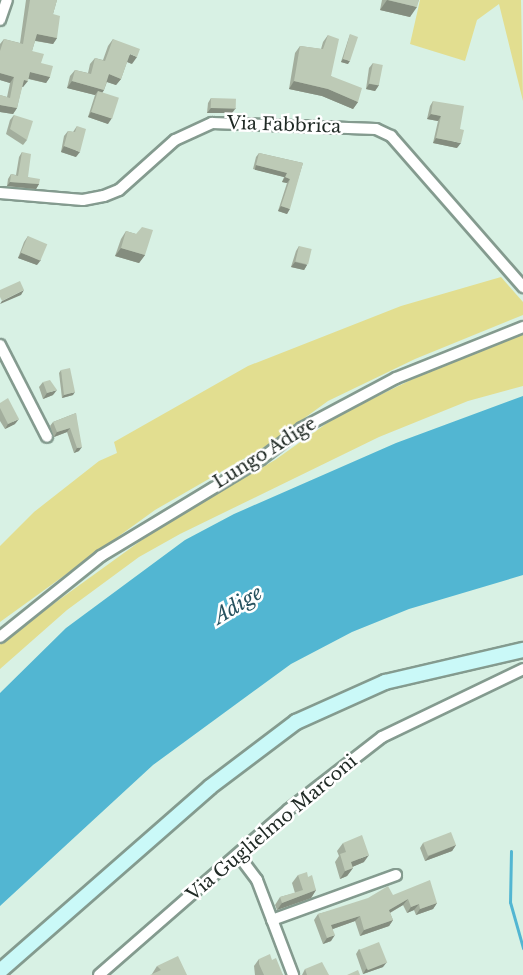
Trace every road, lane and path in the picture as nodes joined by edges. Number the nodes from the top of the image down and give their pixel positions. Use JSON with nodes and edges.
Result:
{"nodes":[{"id":1,"x":7,"y":0,"type":"edge"},
{"id":2,"x":0,"y":20,"type":"edge"},
{"id":3,"x":0,"y":193,"type":"edge"},
{"id":4,"x":523,"y":287,"type":"edge"},
{"id":5,"x":523,"y":327,"type":"edge"},
{"id":6,"x":0,"y":345,"type":"edge"},
{"id":7,"x":47,"y":437,"type":"dead end"},
{"id":8,"x":0,"y":637,"type":"edge"},
{"id":9,"x":523,"y":650,"type":"edge"},
{"id":10,"x":523,"y":669,"type":"edge"},
{"id":11,"x":239,"y":856,"type":"junction"},
{"id":12,"x":396,"y":875,"type":"dead end"},
{"id":13,"x":272,"y":920,"type":"junction"},
{"id":14,"x":0,"y":971,"type":"edge"},
{"id":15,"x":99,"y":975,"type":"edge"},
{"id":16,"x":293,"y":975,"type":"edge"}],
"edges":[{"from":1,"to":2,"type":"street"},
{"from":3,"to":4,"type":"street","name":"Via Fabbrica"},
{"from":5,"to":8,"type":"street","name":"Lungo Adige"},
{"from":6,"to":7,"type":"street"},
{"from":9,"to":14,"type":"main road"},
{"from":10,"to":11,"type":"street","name":"Via Guglielmo Marconi"},
{"from":11,"to":13,"type":"street"},
{"from":11,"to":15,"type":"street","name":"Via Guglielmo Marconi"},
{"from":12,"to":13,"type":"street"},
{"from":13,"to":16,"type":"street"}]}
